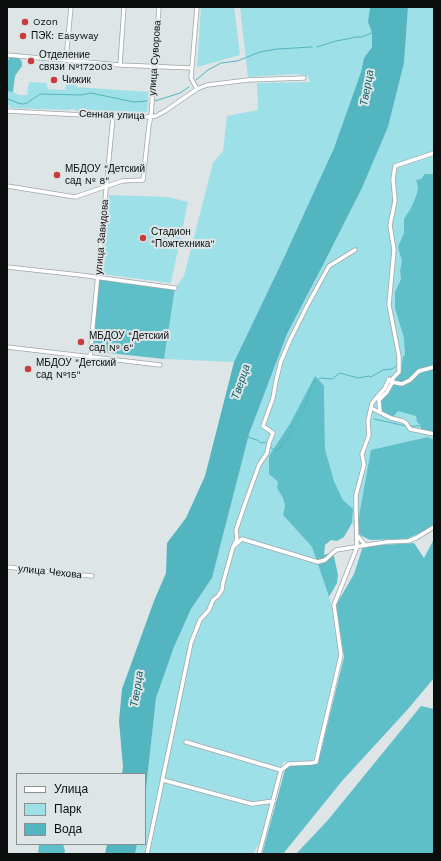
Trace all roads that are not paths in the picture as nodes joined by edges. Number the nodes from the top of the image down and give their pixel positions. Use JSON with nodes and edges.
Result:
{"nodes":[{"id":1,"x":71,"y":7,"type":"edge"},
{"id":2,"x":124,"y":7,"type":"edge"},
{"id":3,"x":159,"y":7,"type":"edge"},
{"id":4,"x":197,"y":7,"type":"edge"},
{"id":5,"x":7,"y":55,"type":"edge"},
{"id":6,"x":66,"y":59,"type":"junction"},
{"id":7,"x":120,"y":65,"type":"junction"},
{"id":8,"x":154,"y":67,"type":"junction"},
{"id":9,"x":191,"y":68,"type":"junction"},
{"id":10,"x":304,"y":78,"type":"dead end"},
{"id":11,"x":197,"y":89,"type":"junction"},
{"id":12,"x":7,"y":111,"type":"edge"},
{"id":13,"x":151,"y":116,"type":"junction"},
{"id":14,"x":113,"y":117,"type":"junction"},
{"id":15,"x":434,"y":153,"type":"edge"},
{"id":16,"x":7,"y":186,"type":"edge"},
{"id":17,"x":106,"y":187,"type":"junction"},
{"id":18,"x":355,"y":250,"type":"dead end"},
{"id":19,"x":7,"y":267,"type":"edge"},
{"id":20,"x":98,"y":277,"type":"junction"},
{"id":21,"x":175,"y":288,"type":"dead end"},
{"id":22,"x":7,"y":347,"type":"edge"},
{"id":23,"x":90,"y":357,"type":"junction"},
{"id":24,"x":160,"y":365,"type":"dead end"},
{"id":25,"x":434,"y":367,"type":"edge"},
{"id":26,"x":392,"y":382,"type":"junction"},
{"id":27,"x":371,"y":408,"type":"junction"},
{"id":28,"x":380,"y":412,"type":"junction"},
{"id":29,"x":434,"y":434,"type":"edge"},
{"id":30,"x":434,"y":528,"type":"edge"},
{"id":31,"x":357,"y":535,"type":"junction"},
{"id":32,"x":365,"y":545,"type":"junction"},
{"id":33,"x":233,"y":547,"type":"junction"},
{"id":34,"x":357,"y":547,"type":"junction"},
{"id":35,"x":7,"y":567,"type":"edge"},
{"id":36,"x":92,"y":576,"type":"dead end"},
{"id":37,"x":186,"y":742,"type":"dead end"},
{"id":38,"x":281,"y":770,"type":"junction"},
{"id":39,"x":163,"y":780,"type":"junction"},
{"id":40,"x":274,"y":801,"type":"junction"},
{"id":41,"x":147,"y":854,"type":"edge"},
{"id":42,"x":259,"y":854,"type":"edge"}],
"edges":[{"from":1,"to":6,"type":"street"},
{"from":2,"to":7,"type":"street"},
{"from":3,"to":8,"type":"street","name":"улица Суворова"},
{"from":4,"to":9,"type":"street"},
{"from":5,"to":6,"type":"street"},
{"from":6,"to":7,"type":"street"},
{"from":7,"to":8,"type":"street"},
{"from":8,"to":9,"type":"street"},
{"from":8,"to":13,"type":"street","name":"улица Суворова"},
{"from":9,"to":11,"type":"street"},
{"from":10,"to":11,"type":"street","name":"Сенная улица"},
{"from":11,"to":13,"type":"street","name":"Сенная улица"},
{"from":12,"to":14,"type":"street","name":"Сенная улица"},
{"from":13,"to":14,"type":"street","name":"Сенная улица"},
{"from":13,"to":17,"type":"street","name":"улица Суворова"},
{"from":14,"to":17,"type":"street","name":"улица Завидова"},
{"from":15,"to":26,"type":"street"},
{"from":16,"to":17,"type":"street"},
{"from":17,"to":20,"type":"street","name":"улица Завидова"},
{"from":18,"to":33,"type":"street"},
{"from":19,"to":20,"type":"street"},
{"from":20,"to":21,"type":"street"},
{"from":20,"to":23,"type":"street","name":"улица Завидова"},
{"from":22,"to":23,"type":"street"},
{"from":23,"to":24,"type":"street"},
{"from":25,"to":26,"type":"street"},
{"from":26,"to":27,"type":"street"},
{"from":26,"to":28,"type":"street"},
{"from":27,"to":28,"type":"street"},
{"from":27,"to":31,"type":"street"},
{"from":28,"to":29,"type":"street"},
{"from":30,"to":32,"type":"street"},
{"from":31,"to":32,"type":"street"},
{"from":31,"to":34,"type":"street"},
{"from":32,"to":34,"type":"street"},
{"from":33,"to":34,"type":"street"},
{"from":33,"to":39,"type":"street"},
{"from":34,"to":38,"type":"street"},
{"from":35,"to":36,"type":"street","name":"улица Чехова"},
{"from":37,"to":38,"type":"street"},
{"from":38,"to":40,"type":"street"},
{"from":39,"to":40,"type":"street"},
{"from":39,"to":41,"type":"street"},
{"from":40,"to":42,"type":"street"}]}
